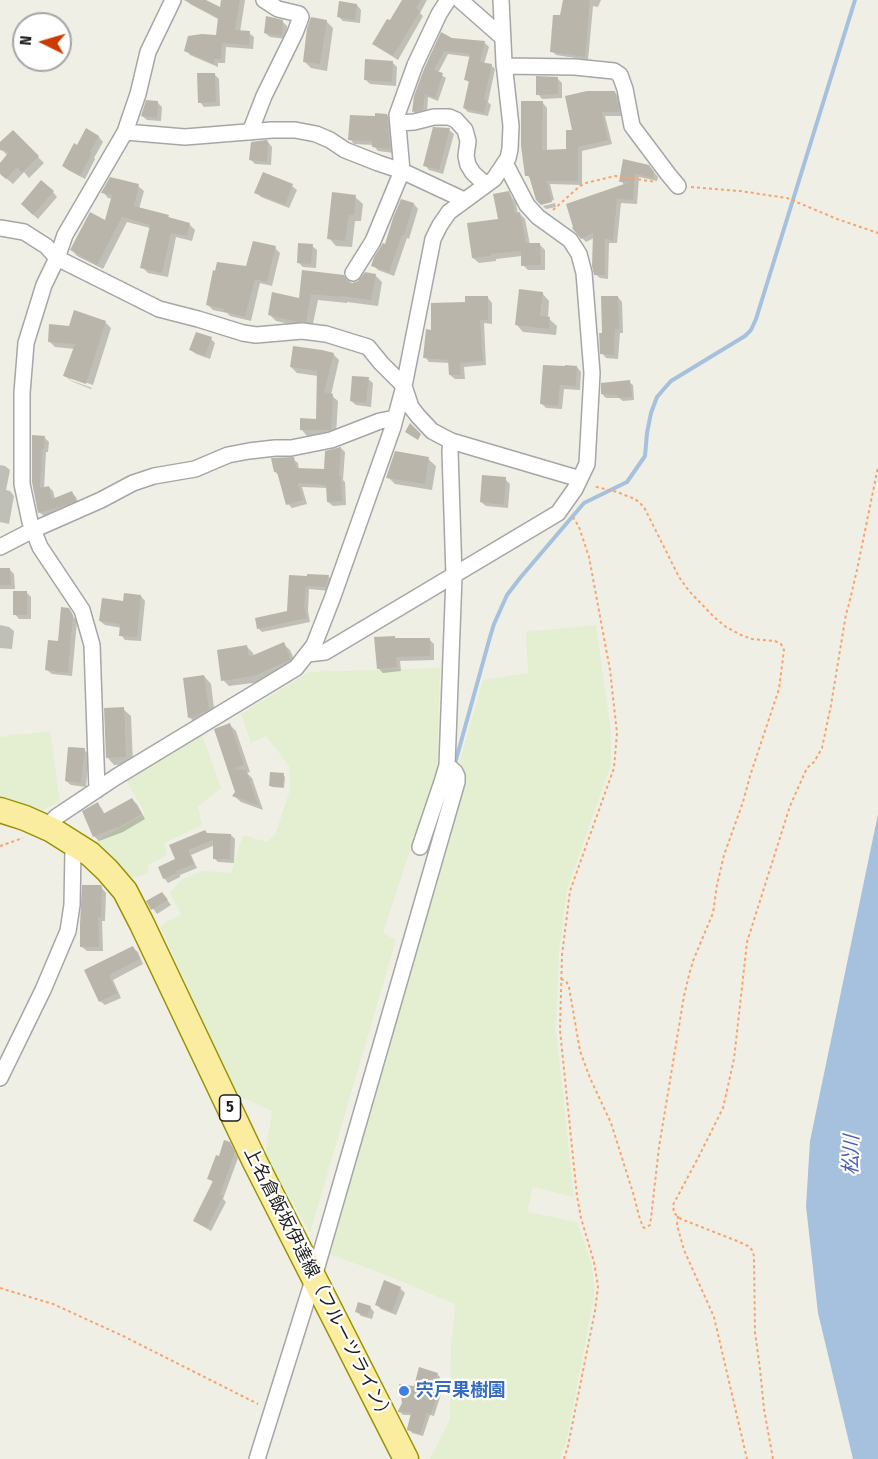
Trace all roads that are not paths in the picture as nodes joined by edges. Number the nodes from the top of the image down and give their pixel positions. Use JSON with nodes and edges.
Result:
{"nodes":[{"id":1,"x":173,"y":0,"type":"edge"},
{"id":2,"x":264,"y":0,"type":"edge"},
{"id":3,"x":448,"y":0,"type":"edge"},
{"id":4,"x":460,"y":0,"type":"edge"},
{"id":5,"x":501,"y":0,"type":"edge"},
{"id":6,"x":502,"y":37,"type":"junction"},
{"id":7,"x":504,"y":66,"type":"junction"},
{"id":8,"x":398,"y":123,"type":"junction"},
{"id":9,"x":125,"y":132,"type":"junction"},
{"id":10,"x":250,"y":132,"type":"junction"},
{"id":11,"x":505,"y":163,"type":"junction"},
{"id":12,"x":402,"y":171,"type":"junction"},
{"id":13,"x":486,"y":184,"type":"junction"},
{"id":14,"x":678,"y":186,"type":"road end"},
{"id":15,"x":464,"y":200,"type":"junction"},
{"id":16,"x":0,"y":228,"type":"edge"},
{"id":17,"x":57,"y":258,"type":"junction"},
{"id":18,"x":353,"y":273,"type":"dead end"},
{"id":19,"x":404,"y":386,"type":"junction"},
{"id":20,"x":395,"y":418,"type":"junction"},
{"id":21,"x":451,"y":441,"type":"junction"},
{"id":22,"x":580,"y":479,"type":"junction"},
{"id":23,"x":33,"y":530,"type":"junction"},
{"id":24,"x":0,"y":547,"type":"edge"},
{"id":25,"x":454,"y":576,"type":"junction"},
{"id":26,"x":307,"y":654,"type":"junction"},
{"id":27,"x":447,"y":765,"type":"junction"},
{"id":28,"x":97,"y":790,"type":"junction"},
{"id":29,"x":0,"y":810,"type":"edge"},
{"id":30,"x":47,"y":827,"type":"junction"},
{"id":31,"x":72,"y":843,"type":"junction"},
{"id":32,"x":420,"y":847,"type":"dead end"},
{"id":33,"x":0,"y":1078,"type":"edge"},
{"id":34,"x":314,"y":1277,"type":"junction"},
{"id":35,"x":257,"y":1459,"type":"edge"},
{"id":36,"x":406,"y":1459,"type":"edge"}],
"edges":[{"from":1,"to":9,"type":"street"},
{"from":2,"to":10,"type":"street"},
{"from":3,"to":8,"type":"street"},
{"from":4,"to":6,"type":"street"},
{"from":5,"to":6,"type":"street"},
{"from":6,"to":7,"type":"street"},
{"from":7,"to":11,"type":"street"},
{"from":7,"to":14,"type":"street"},
{"from":8,"to":12,"type":"street"},
{"from":8,"to":13,"type":"street"},
{"from":9,"to":10,"type":"street"},
{"from":9,"to":17,"type":"street"},
{"from":10,"to":12,"type":"street"},
{"from":11,"to":13,"type":"street"},
{"from":11,"to":22,"type":"street"},
{"from":12,"to":15,"type":"street"},
{"from":12,"to":18,"type":"street"},
{"from":13,"to":15,"type":"street"},
{"from":15,"to":19,"type":"street"},
{"from":16,"to":17,"type":"street"},
{"from":17,"to":19,"type":"street"},
{"from":17,"to":23,"type":"street"},
{"from":19,"to":20,"type":"street"},
{"from":19,"to":21,"type":"street"},
{"from":20,"to":23,"type":"street"},
{"from":20,"to":26,"type":"street"},
{"from":21,"to":22,"type":"street"},
{"from":21,"to":25,"type":"street"},
{"from":22,"to":25,"type":"street"},
{"from":23,"to":24,"type":"street"},
{"from":23,"to":28,"type":"street"},
{"from":25,"to":26,"type":"street"},
{"from":25,"to":27,"type":"street"},
{"from":26,"to":28,"type":"street"},
{"from":27,"to":32,"type":"street"},
{"from":27,"to":34,"type":"street"},
{"from":28,"to":30,"type":"street"},
{"from":29,"to":30,"type":"main road","name":"上名倉飯坂伊達線（フルーツライン）","number":"5"},
{"from":30,"to":31,"type":"main road","name":"上名倉飯坂伊達線（フルーツライン）","number":"5"},
{"from":31,"to":33,"type":"street"},
{"from":31,"to":34,"type":"main road","name":"上名倉飯坂伊達線（フルーツライン）","number":"5"},
{"from":34,"to":35,"type":"street"},
{"from":34,"to":36,"type":"main road","name":"上名倉飯坂伊達線（フルーツライン）","number":"5"}]}
